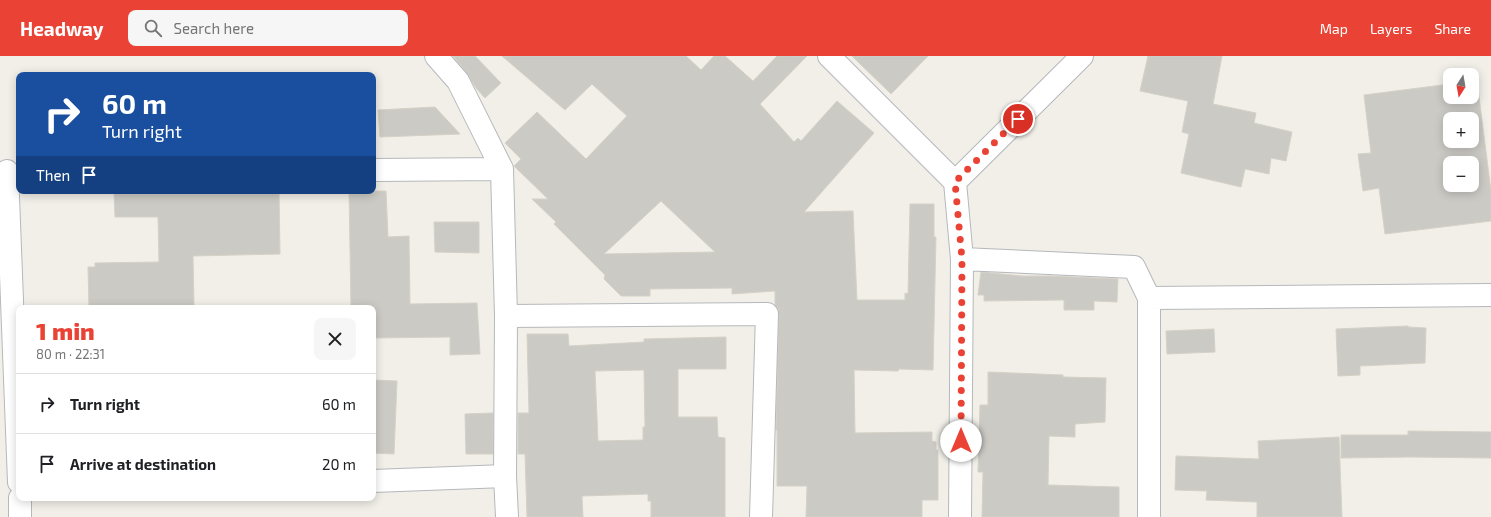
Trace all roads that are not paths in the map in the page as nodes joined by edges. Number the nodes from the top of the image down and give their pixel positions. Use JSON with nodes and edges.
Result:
{"nodes":[{"id":1,"x":436,"y":56,"type":"edge"},
{"id":2,"x":829,"y":56,"type":"edge"},
{"id":3,"x":1082,"y":56,"type":"edge"},
{"id":4,"x":502,"y":169,"type":"junction"},
{"id":5,"x":376,"y":170,"type":"edge"},
{"id":6,"x":9,"y":171,"type":"edge"},
{"id":7,"x":955,"y":182,"type":"junction"},
{"id":8,"x":962,"y":259,"type":"junction"},
{"id":9,"x":1491,"y":295,"type":"edge"},
{"id":10,"x":1149,"y":298,"type":"junction"},
{"id":11,"x":506,"y":316,"type":"junction"},
{"id":12,"x":16,"y":389,"type":"edge"},
{"id":13,"x":505,"y":476,"type":"junction"},
{"id":14,"x":376,"y":482,"type":"edge"},
{"id":15,"x":20,"y":501,"type":"edge"},
{"id":16,"x":20,"y":517,"type":"edge"},
{"id":17,"x":507,"y":517,"type":"edge"},
{"id":18,"x":760,"y":517,"type":"edge"},
{"id":19,"x":960,"y":517,"type":"edge"},
{"id":20,"x":1149,"y":517,"type":"edge"}],
"edges":[{"from":1,"to":4,"type":"street"},
{"from":2,"to":7,"type":"street"},
{"from":3,"to":7,"type":"street"},
{"from":4,"to":5,"type":"street"},
{"from":4,"to":11,"type":"street"},
{"from":6,"to":12,"type":"street"},
{"from":7,"to":8,"type":"street"},
{"from":8,"to":10,"type":"street"},
{"from":8,"to":19,"type":"street"},
{"from":9,"to":10,"type":"street"},
{"from":10,"to":20,"type":"street"},
{"from":11,"to":13,"type":"street"},
{"from":11,"to":18,"type":"street"},
{"from":13,"to":14,"type":"street"},
{"from":13,"to":17,"type":"street"},
{"from":15,"to":16,"type":"street"}]}
